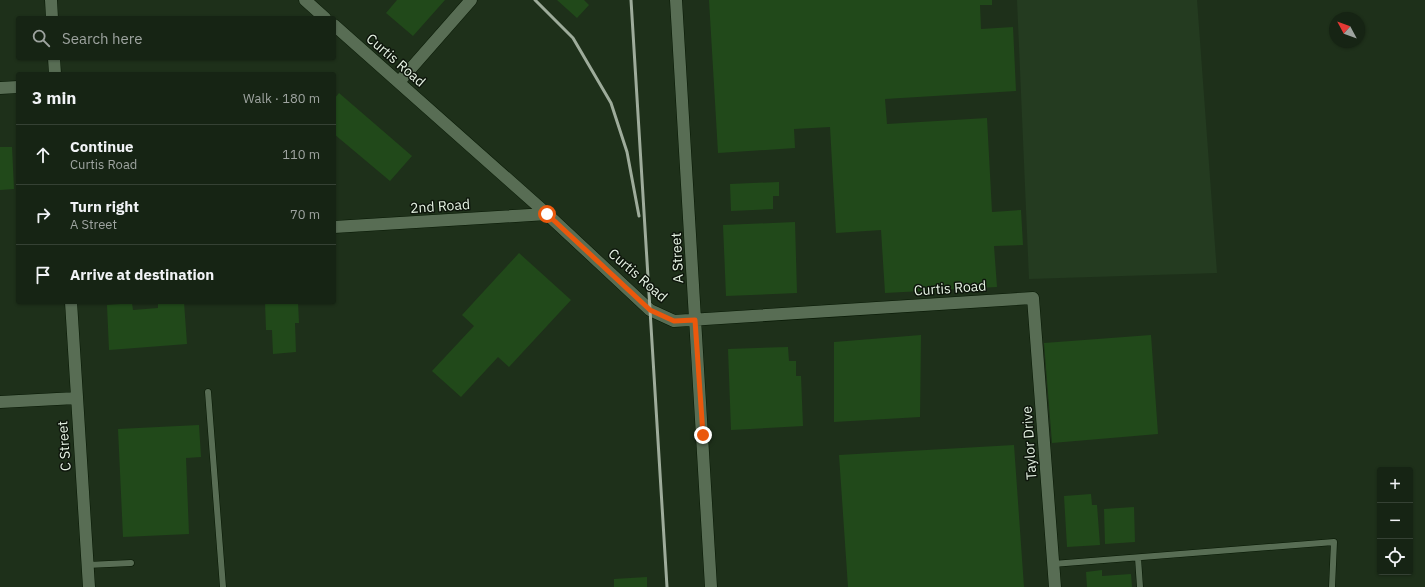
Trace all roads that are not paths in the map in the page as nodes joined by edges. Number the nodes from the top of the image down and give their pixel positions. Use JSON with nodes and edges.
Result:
{"nodes":[{"id":1,"x":52,"y":0,"type":"edge"},
{"id":2,"x":305,"y":0,"type":"edge"},
{"id":3,"x":471,"y":0,"type":"edge"},
{"id":4,"x":676,"y":0,"type":"edge"},
{"id":5,"x":52,"y":16,"type":"edge"},
{"id":6,"x":323,"y":16,"type":"edge"},
{"id":7,"x":336,"y":28,"type":"edge"},
{"id":8,"x":54,"y":60,"type":"edge"},
{"id":9,"x":55,"y":72,"type":"edge"},
{"id":10,"x":399,"y":82,"type":"junction"},
{"id":11,"x":16,"y":87,"type":"edge"},
{"id":12,"x":0,"y":88,"type":"edge"},
{"id":13,"x":547,"y":214,"type":"junction"},
{"id":14,"x":336,"y":227,"type":"edge"},
{"id":15,"x":1033,"y":298,"type":"joint"},
{"id":16,"x":71,"y":304,"type":"edge"},
{"id":17,"x":695,"y":320,"type":"junction"},
{"id":18,"x":208,"y":392,"type":"dead end"},
{"id":19,"x":76,"y":398,"type":"junction"},
{"id":20,"x":0,"y":402,"type":"edge"},
{"id":21,"x":1138,"y":558,"type":"junction"},
{"id":22,"x":131,"y":563,"type":"dead end"},
{"id":23,"x":1054,"y":564,"type":"junction"},
{"id":24,"x":87,"y":565,"type":"junction"},
{"id":25,"x":89,"y":587,"type":"edge"},
{"id":26,"x":223,"y":587,"type":"edge"},
{"id":27,"x":712,"y":587,"type":"edge"},
{"id":28,"x":1055,"y":587,"type":"edge"},
{"id":29,"x":1140,"y":587,"type":"edge"},
{"id":30,"x":1332,"y":587,"type":"edge"}],
"edges":[{"from":1,"to":5,"type":"street"},
{"from":2,"to":6,"type":"street"},
{"from":3,"to":10,"type":"street"},
{"from":4,"to":17,"type":"street","name":"A Street"},
{"from":7,"to":10,"type":"street","name":"Curtis Road"},
{"from":8,"to":9,"type":"street"},
{"from":10,"to":13,"type":"street","name":"Curtis Road"},
{"from":11,"to":12,"type":"street"},
{"from":13,"to":14,"type":"street","name":"2nd Road"},
{"from":13,"to":17,"type":"street","name":"Curtis Road"},
{"from":15,"to":17,"type":"street","name":"Curtis Road"},
{"from":15,"to":23,"type":"street","name":"Taylor Drive"},
{"from":16,"to":19,"type":"street","name":"C Street"},
{"from":17,"to":27,"type":"street","name":"A Street"},
{"from":18,"to":26,"type":"lane"},
{"from":19,"to":20,"type":"street"},
{"from":19,"to":24,"type":"street","name":"C Street"},
{"from":21,"to":23,"type":"lane"},
{"from":21,"to":29,"type":"lane"},
{"from":21,"to":30,"type":"lane"},
{"from":22,"to":24,"type":"lane"},
{"from":23,"to":28,"type":"street","name":"Taylor Drive"},
{"from":24,"to":25,"type":"street","name":"C Street"}]}
